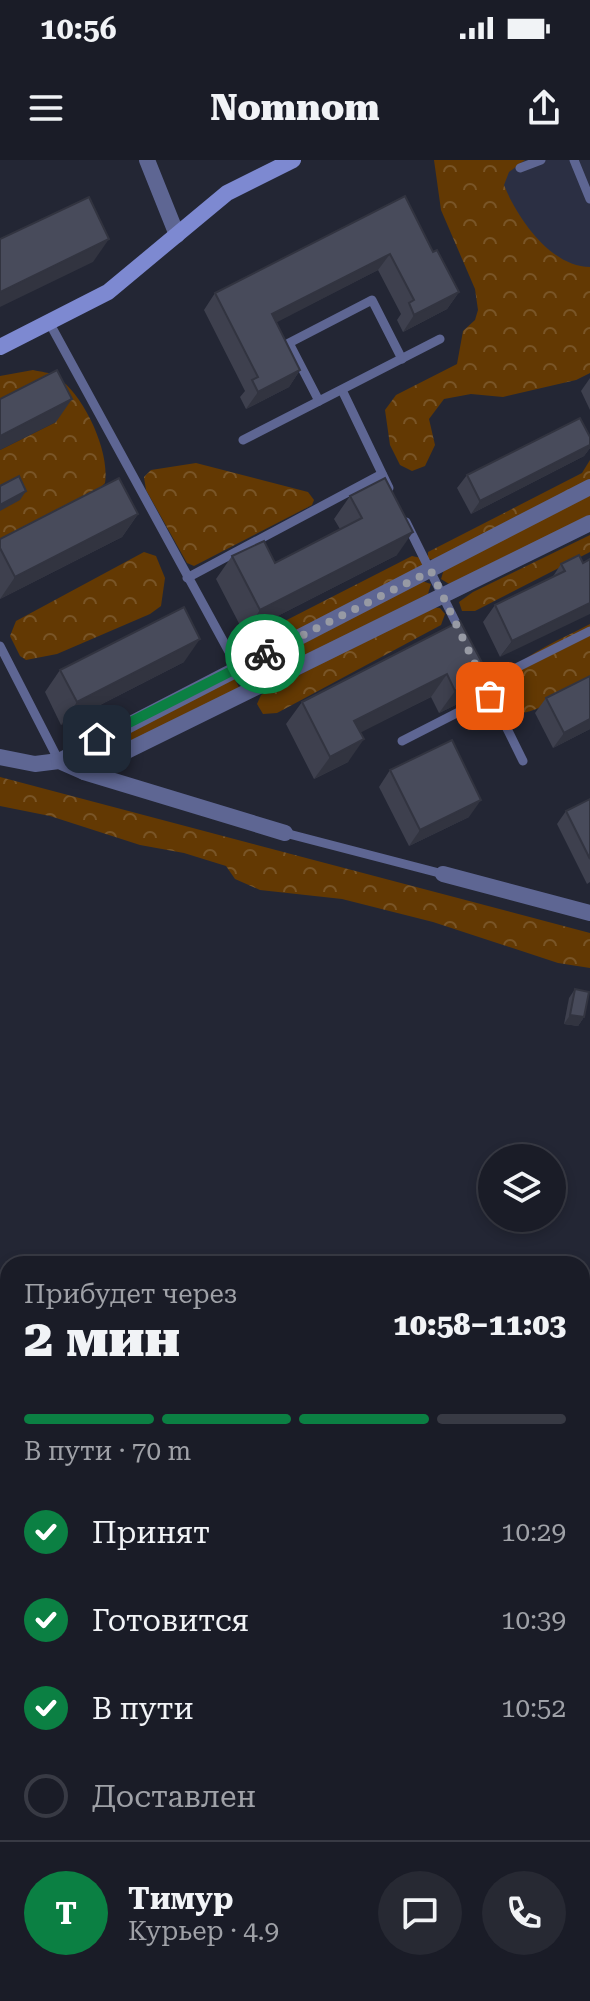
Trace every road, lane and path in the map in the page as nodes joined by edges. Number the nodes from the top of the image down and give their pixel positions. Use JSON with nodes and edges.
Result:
{"nodes":[{"id":1,"x":147,"y":160,"type":"edge"},
{"id":2,"x":293,"y":160,"type":"edge"},
{"id":3,"x":541,"y":160,"type":"edge"},
{"id":4,"x":574,"y":160,"type":"edge"},
{"id":5,"x":520,"y":168,"type":"dead end"},
{"id":6,"x":590,"y":199,"type":"edge"},
{"id":7,"x":177,"y":235,"type":"junction"},
{"id":8,"x":50,"y":324,"type":"junction"},
{"id":9,"x":440,"y":339,"type":"dead end"},
{"id":10,"x":0,"y":347,"type":"edge"},
{"id":11,"x":402,"y":359,"type":"junction"},
{"id":12,"x":342,"y":390,"type":"junction"},
{"id":13,"x":319,"y":401,"type":"junction"},
{"id":14,"x":243,"y":440,"type":"dead end"},
{"id":15,"x":382,"y":474,"type":"junction"},
{"id":16,"x":590,"y":487,"type":"edge"},
{"id":17,"x":396,"y":502,"type":"edge"},
{"id":18,"x":403,"y":516,"type":"edge"},
{"id":19,"x":590,"y":523,"type":"edge"},
{"id":20,"x":431,"y":571,"type":"junction"},
{"id":21,"x":187,"y":578,"type":"junction"},
{"id":22,"x":444,"y":595,"type":"junction"},
{"id":23,"x":590,"y":631,"type":"edge"},
{"id":24,"x":0,"y":646,"type":"edge"},
{"id":25,"x":467,"y":646,"type":"edge"},
{"id":26,"x":472,"y":658,"type":"edge"},
{"id":27,"x":238,"y":667,"type":"junction"},
{"id":28,"x":484,"y":684,"type":"junction"},
{"id":29,"x":251,"y":692,"type":"junction"},
{"id":30,"x":490,"y":696,"type":"junction"},
{"id":31,"x":402,"y":741,"type":"dead end"},
{"id":32,"x":0,"y":757,"type":"edge"},
{"id":33,"x":59,"y":761,"type":"junction"},
{"id":34,"x":523,"y":761,"type":"dead end"},
{"id":35,"x":84,"y":772,"type":"junction"},
{"id":36,"x":285,"y":833,"type":"joint"},
{"id":37,"x":443,"y":874,"type":"joint"},
{"id":38,"x":590,"y":913,"type":"edge"}],
"edges":[{"from":1,"to":7,"type":"street"},
{"from":2,"to":7,"type":"street"},
{"from":3,"to":5,"type":"lane"},
{"from":4,"to":6,"type":"lane"},
{"from":7,"to":8,"type":"street"},
{"from":8,"to":10,"type":"street"},
{"from":8,"to":21,"type":"lane"},
{"from":9,"to":11,"type":"lane"},
{"from":11,"to":12,"type":"lane"},
{"from":11,"to":13,"type":"lane"},
{"from":12,"to":13,"type":"lane"},
{"from":12,"to":15,"type":"lane"},
{"from":13,"to":14,"type":"lane"},
{"from":15,"to":17,"type":"lane"},
{"from":15,"to":21,"type":"lane"},
{"from":16,"to":20,"type":"street"},
{"from":18,"to":20,"type":"lane"},
{"from":19,"to":22,"type":"street"},
{"from":20,"to":22,"type":"lane"},
{"from":20,"to":27,"type":"street"},
{"from":21,"to":27,"type":"lane"},
{"from":22,"to":25,"type":"lane"},
{"from":22,"to":29,"type":"street"},
{"from":23,"to":28,"type":"lane"},
{"from":24,"to":33,"type":"lane"},
{"from":26,"to":28,"type":"lane"},
{"from":27,"to":29,"type":"lane"},
{"from":27,"to":33,"type":"street"},
{"from":28,"to":30,"type":"lane"},
{"from":29,"to":35,"type":"street"},
{"from":30,"to":31,"type":"lane"},
{"from":30,"to":34,"type":"lane"},
{"from":32,"to":33,"type":"street"},
{"from":33,"to":35,"type":"street"},
{"from":35,"to":36,"type":"street"},
{"from":36,"to":37,"type":"lane"},
{"from":37,"to":38,"type":"street"}]}
